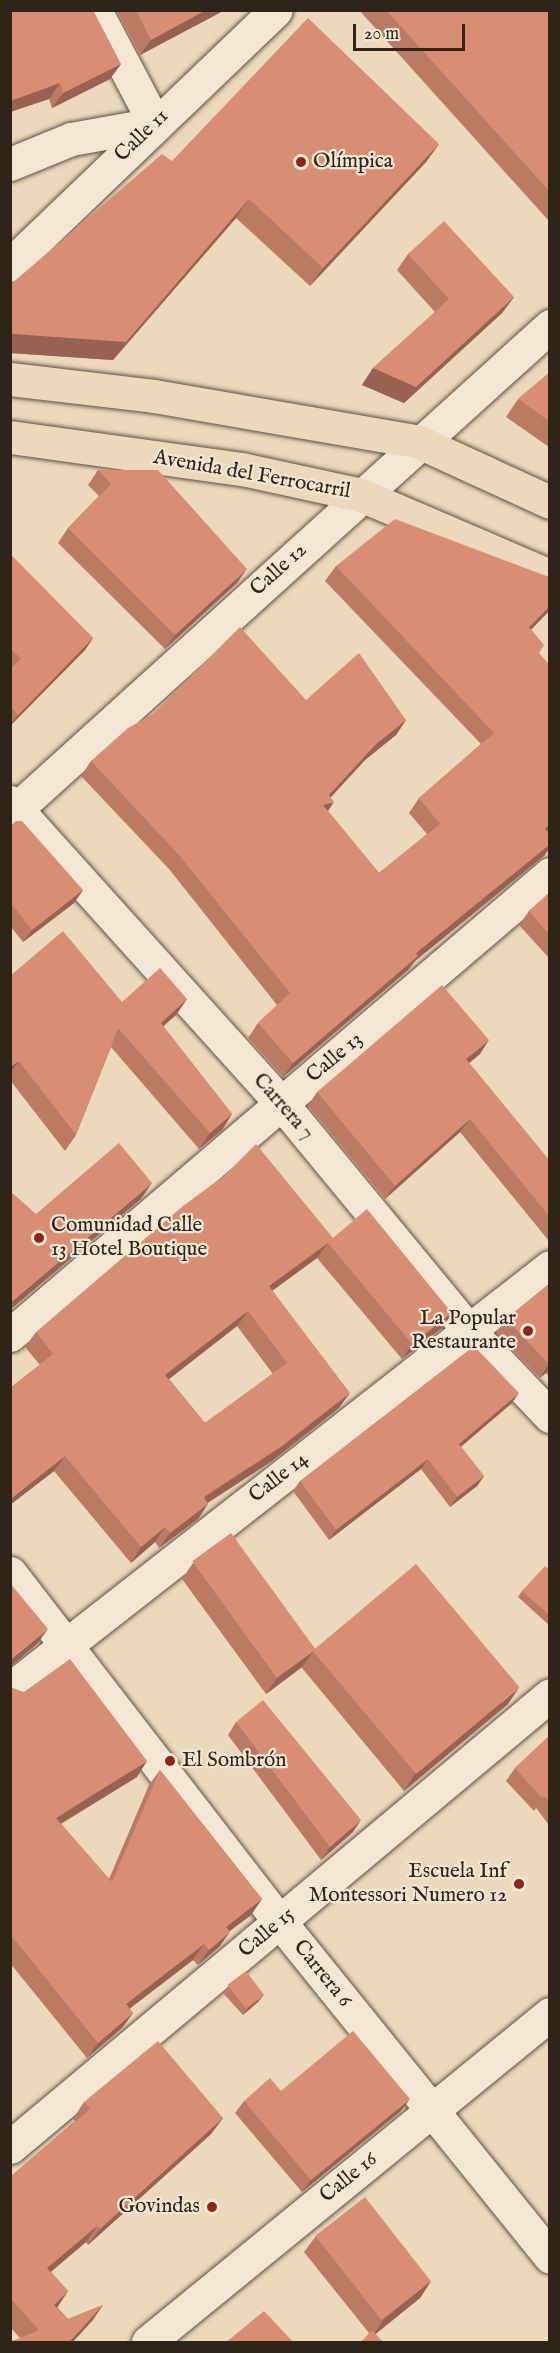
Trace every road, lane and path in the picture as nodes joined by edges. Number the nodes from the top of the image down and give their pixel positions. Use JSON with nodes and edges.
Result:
{"nodes":[{"id":1,"x":96,"y":10,"type":"edge"},
{"id":2,"x":276,"y":10,"type":"edge"},
{"id":3,"x":155,"y":124,"type":"junction"},
{"id":4,"x":10,"y":164,"type":"edge"},
{"id":5,"x":10,"y":264,"type":"edge"},
{"id":6,"x":549,"y":326,"type":"edge"},
{"id":7,"x":10,"y":379,"type":"edge"},
{"id":8,"x":10,"y":437,"type":"edge"},
{"id":9,"x":419,"y":442,"type":"junction"},
{"id":10,"x":361,"y":495,"type":"junction"},
{"id":11,"x":549,"y":502,"type":"edge"},
{"id":12,"x":549,"y":576,"type":"edge"},
{"id":13,"x":13,"y":809,"type":"edge"},
{"id":14,"x":549,"y":874,"type":"edge"},
{"id":15,"x":282,"y":1104,"type":"junction"},
{"id":16,"x":549,"y":1268,"type":"edge"},
{"id":17,"x":468,"y":1330,"type":"junction"},
{"id":18,"x":10,"y":1335,"type":"edge"},
{"id":19,"x":549,"y":1416,"type":"edge"},
{"id":20,"x":10,"y":1573,"type":"edge"},
{"id":21,"x":67,"y":1643,"type":"junction"},
{"id":22,"x":10,"y":1689,"type":"edge"},
{"id":23,"x":549,"y":1695,"type":"edge"},
{"id":24,"x":280,"y":1922,"type":"junction"},
{"id":25,"x":549,"y":2014,"type":"edge"},
{"id":26,"x":432,"y":2110,"type":"junction"},
{"id":27,"x":10,"y":2147,"type":"edge"},
{"id":28,"x":549,"y":2257,"type":"edge"},
{"id":29,"x":148,"y":2343,"type":"edge"}],
"edges":[{"from":1,"to":3,"type":"street"},
{"from":2,"to":3,"type":"street","name":"Calle 11"},
{"from":3,"to":4,"type":"street"},
{"from":3,"to":5,"type":"street","name":"Calle 11"},
{"from":6,"to":9,"type":"street","name":"Calle 12"},
{"from":7,"to":9,"type":"main road"},
{"from":8,"to":10,"type":"main road","name":"Avenida del Ferrocarril"},
{"from":9,"to":10,"type":"street","name":"Calle 12"},
{"from":9,"to":11,"type":"main road"},
{"from":10,"to":12,"type":"main road","name":"Avenida del Ferrocarril"},
{"from":10,"to":13,"type":"street","name":"Calle 12"},
{"from":13,"to":15,"type":"street","name":"Carrera 7"},
{"from":14,"to":15,"type":"street","name":"Calle 13"},
{"from":15,"to":17,"type":"street","name":"Carrera 7"},
{"from":15,"to":18,"type":"street","name":"Calle 13"},
{"from":16,"to":17,"type":"street","name":"Calle 14"},
{"from":17,"to":19,"type":"street","name":"Carrera 7"},
{"from":17,"to":21,"type":"street","name":"Calle 14"},
{"from":20,"to":21,"type":"street","name":"Carrera 6"},
{"from":21,"to":22,"type":"street","name":"Calle 14"},
{"from":21,"to":24,"type":"street","name":"Carrera 6"},
{"from":23,"to":24,"type":"street","name":"Calle 15"},
{"from":24,"to":26,"type":"street","name":"Carrera 6"},
{"from":24,"to":27,"type":"street","name":"Calle 15"},
{"from":25,"to":26,"type":"street","name":"Calle 16"},
{"from":26,"to":28,"type":"street","name":"Carrera 6"},
{"from":26,"to":29,"type":"street","name":"Calle 16"}]}
